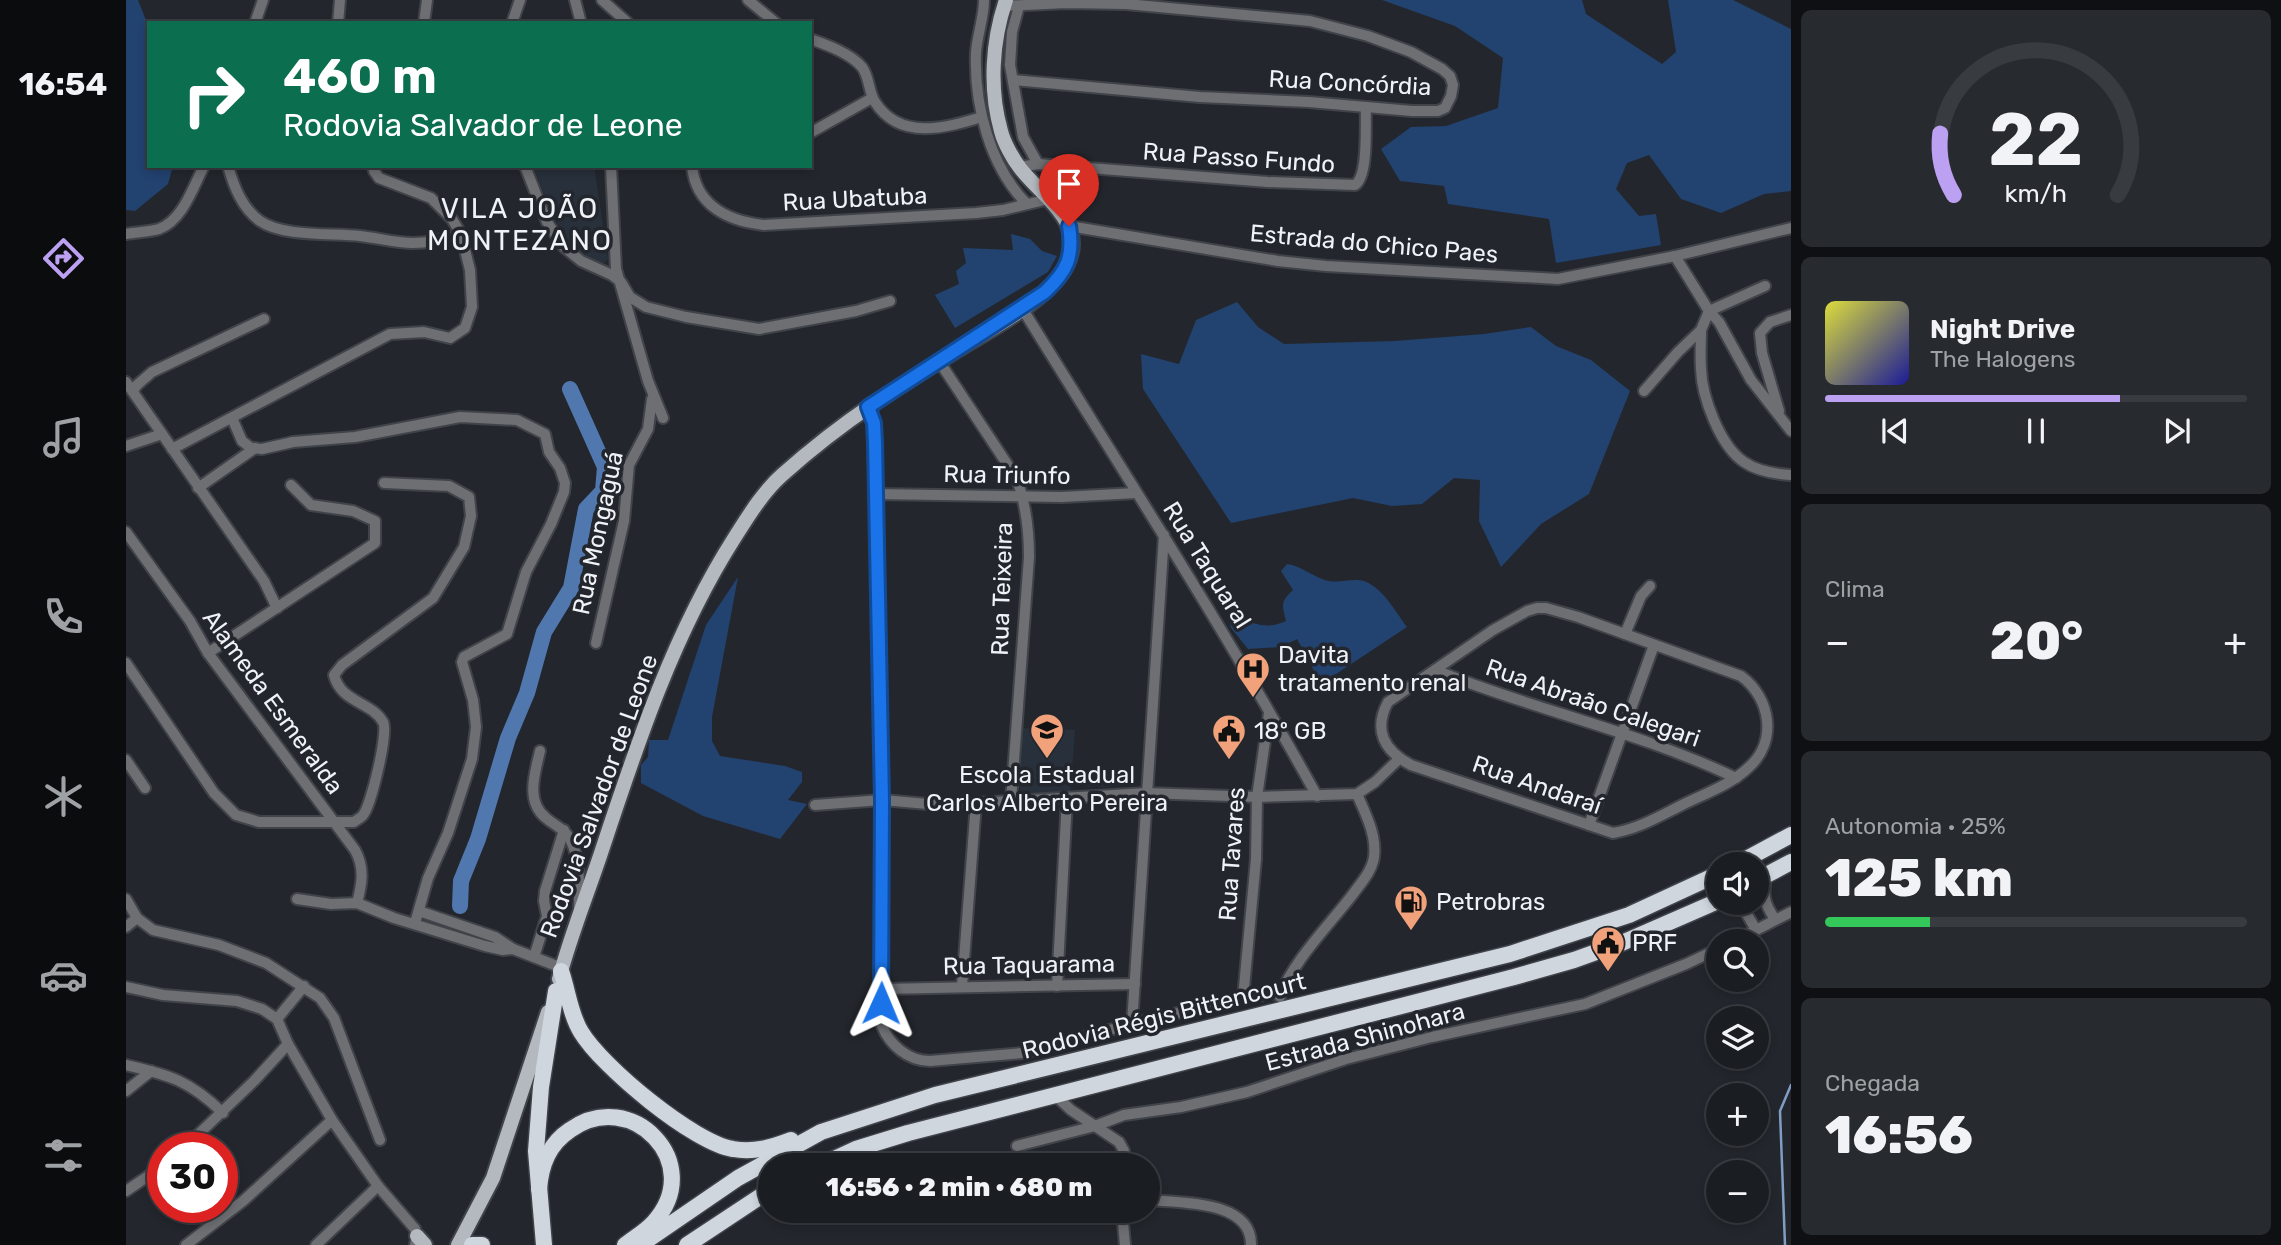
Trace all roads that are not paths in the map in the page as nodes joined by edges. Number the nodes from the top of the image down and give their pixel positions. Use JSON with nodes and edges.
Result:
{"nodes":[{"id":1,"x":263,"y":0,"type":"edge"},
{"id":2,"x":340,"y":0,"type":"edge"},
{"id":3,"x":426,"y":0,"type":"edge"},
{"id":4,"x":520,"y":0,"type":"edge"},
{"id":5,"x":575,"y":0,"type":"edge"},
{"id":6,"x":602,"y":0,"type":"edge"},
{"id":7,"x":748,"y":0,"type":"edge"},
{"id":8,"x":984,"y":0,"type":"edge"},
{"id":9,"x":1008,"y":3,"type":"edge"},
{"id":10,"x":255,"y":21,"type":"edge"},
{"id":11,"x":338,"y":21,"type":"edge"},
{"id":12,"x":424,"y":21,"type":"edge"},
{"id":13,"x":513,"y":21,"type":"edge"},
{"id":14,"x":580,"y":21,"type":"edge"},
{"id":15,"x":626,"y":21,"type":"edge"},
{"id":16,"x":774,"y":21,"type":"edge"},
{"id":17,"x":812,"y":39,"type":"edge"},
{"id":18,"x":1013,"y":80,"type":"junction"},
{"id":19,"x":872,"y":98,"type":"junction"},
{"id":20,"x":1366,"y":107,"type":"junction"},
{"id":21,"x":982,"y":117,"type":"junction"},
{"id":22,"x":812,"y":132,"type":"edge"},
{"id":23,"x":1038,"y":164,"type":"junction"},
{"id":24,"x":1019,"y":167,"type":"junction"},
{"id":25,"x":203,"y":168,"type":"edge"},
{"id":26,"x":229,"y":168,"type":"edge"},
{"id":27,"x":373,"y":168,"type":"edge"},
{"id":28,"x":526,"y":168,"type":"edge"},
{"id":29,"x":611,"y":168,"type":"edge"},
{"id":30,"x":692,"y":168,"type":"edge"},
{"id":31,"x":1049,"y":199,"type":"junction"},
{"id":32,"x":1027,"y":204,"type":"junction"},
{"id":33,"x":1069,"y":226,"type":"junction"},
{"id":34,"x":1791,"y":228,"type":"edge"},
{"id":35,"x":126,"y":234,"type":"edge"},
{"id":36,"x":461,"y":234,"type":"junction"},
{"id":37,"x":1675,"y":256,"type":"junction"},
{"id":38,"x":621,"y":282,"type":"junction"},
{"id":39,"x":1765,"y":286,"type":"dead end"},
{"id":40,"x":890,"y":301,"type":"dead end"},
{"id":41,"x":1022,"y":308,"type":"junction"},
{"id":42,"x":1709,"y":311,"type":"junction"},
{"id":43,"x":1791,"y":315,"type":"edge"},
{"id":44,"x":264,"y":319,"type":"dead end"},
{"id":45,"x":1701,"y":330,"type":"junction"},
{"id":46,"x":939,"y":361,"type":"junction"},
{"id":47,"x":129,"y":387,"type":"edge"},
{"id":48,"x":1644,"y":391,"type":"dead end"},
{"id":49,"x":653,"y":393,"type":"junction"},
{"id":50,"x":868,"y":407,"type":"junction"},
{"id":51,"x":1781,"y":417,"type":"junction"},
{"id":52,"x":232,"y":418,"type":"junction"},
{"id":53,"x":663,"y":418,"type":"dead end"},
{"id":54,"x":1791,"y":431,"type":"edge"},
{"id":55,"x":162,"y":434,"type":"junction"},
{"id":56,"x":126,"y":446,"type":"edge"},
{"id":57,"x":255,"y":448,"type":"junction"},
{"id":58,"x":172,"y":449,"type":"junction"},
{"id":59,"x":1791,"y":475,"type":"edge"},
{"id":60,"x":384,"y":483,"type":"dead end"},
{"id":61,"x":291,"y":485,"type":"dead end"},
{"id":62,"x":198,"y":488,"type":"junction"},
{"id":63,"x":1136,"y":493,"type":"junction"},
{"id":64,"x":876,"y":494,"type":"junction"},
{"id":65,"x":1023,"y":496,"type":"junction"},
{"id":66,"x":126,"y":532,"type":"edge"},
{"id":67,"x":1164,"y":535,"type":"junction"},
{"id":68,"x":1650,"y":586,"type":"dead end"},
{"id":69,"x":276,"y":608,"type":"junction"},
{"id":70,"x":1625,"y":634,"type":"junction"},
{"id":71,"x":596,"y":643,"type":"dead end"},
{"id":72,"x":1654,"y":645,"type":"junction"},
{"id":73,"x":208,"y":653,"type":"junction"},
{"id":74,"x":126,"y":663,"type":"edge"},
{"id":75,"x":1435,"y":670,"type":"junction"},
{"id":76,"x":1269,"y":713,"type":"junction"},
{"id":77,"x":1621,"y":733,"type":"junction"},
{"id":78,"x":540,"y":751,"type":"dead end"},
{"id":79,"x":1399,"y":759,"type":"junction"},
{"id":80,"x":126,"y":760,"type":"edge"},
{"id":81,"x":1736,"y":778,"type":"junction"},
{"id":82,"x":145,"y":788,"type":"dead end"},
{"id":83,"x":1147,"y":793,"type":"junction"},
{"id":84,"x":1357,"y":794,"type":"junction"},
{"id":85,"x":1317,"y":796,"type":"junction"},
{"id":86,"x":1257,"y":797,"type":"junction"},
{"id":87,"x":1068,"y":799,"type":"junction"},
{"id":88,"x":882,"y":800,"type":"junction"},
{"id":89,"x":1011,"y":801,"type":"junction"},
{"id":90,"x":976,"y":803,"type":"junction"},
{"id":91,"x":815,"y":805,"type":"dead end"},
{"id":92,"x":334,"y":822,"type":"junction"},
{"id":93,"x":1588,"y":825,"type":"junction"},
{"id":94,"x":564,"y":830,"type":"junction"},
{"id":95,"x":1790,"y":833,"type":"edge"},
{"id":96,"x":1758,"y":852,"type":"edge"},
{"id":97,"x":1791,"y":862,"type":"edge"},
{"id":98,"x":1769,"y":873,"type":"edge"},
{"id":99,"x":1706,"y":880,"type":"edge"},
{"id":100,"x":126,"y":899,"type":"edge"},
{"id":101,"x":297,"y":899,"type":"dead end"},
{"id":102,"x":357,"y":903,"type":"junction"},
{"id":103,"x":1706,"y":906,"type":"edge"},
{"id":104,"x":1769,"y":909,"type":"edge"},
{"id":105,"x":419,"y":911,"type":"junction"},
{"id":106,"x":1791,"y":912,"type":"edge"},
{"id":107,"x":1747,"y":915,"type":"edge"},
{"id":108,"x":137,"y":918,"type":"junction"},
{"id":109,"x":579,"y":919,"type":"junction"},
{"id":110,"x":1775,"y":919,"type":"junction"},
{"id":111,"x":415,"y":923,"type":"junction"},
{"id":112,"x":126,"y":927,"type":"edge"},
{"id":113,"x":1755,"y":928,"type":"joint"},
{"id":114,"x":513,"y":949,"type":"junction"},
{"id":115,"x":1706,"y":955,"type":"edge"},
{"id":116,"x":534,"y":957,"type":"junction"},
{"id":117,"x":562,"y":969,"type":"junction"},
{"id":118,"x":1135,"y":984,"type":"junction"},
{"id":119,"x":126,"y":986,"type":"edge"},
{"id":120,"x":304,"y":986,"type":"junction"},
{"id":121,"x":962,"y":986,"type":"junction"},
{"id":122,"x":1057,"y":986,"type":"junction"},
{"id":123,"x":882,"y":989,"type":"junction"},
{"id":124,"x":556,"y":991,"type":"junction"},
{"id":125,"x":1282,"y":992,"type":"junction"},
{"id":126,"x":1243,"y":998,"type":"junction"},
{"id":127,"x":1276,"y":1012,"type":"junction"},
{"id":128,"x":277,"y":1019,"type":"junction"},
{"id":129,"x":1132,"y":1024,"type":"junction"},
{"id":130,"x":288,"y":1044,"type":"junction"},
{"id":131,"x":126,"y":1065,"type":"edge"},
{"id":132,"x":151,"y":1071,"type":"junction"},
{"id":133,"x":126,"y":1091,"type":"edge"},
{"id":134,"x":1056,"y":1096,"type":"junction"},
{"id":135,"x":223,"y":1113,"type":"junction"},
{"id":136,"x":331,"y":1120,"type":"junction"},
{"id":137,"x":1095,"y":1126,"type":"junction"},
{"id":138,"x":202,"y":1132,"type":"edge"},
{"id":139,"x":821,"y":1132,"type":"junction"},
{"id":140,"x":380,"y":1140,"type":"dead end"},
{"id":141,"x":1017,"y":1146,"type":"dead end"},
{"id":142,"x":847,"y":1153,"type":"edge"},
{"id":143,"x":1124,"y":1153,"type":"edge"},
{"id":144,"x":147,"y":1177,"type":"edge"},
{"id":145,"x":378,"y":1185,"type":"junction"},
{"id":146,"x":539,"y":1189,"type":"junction"},
{"id":147,"x":126,"y":1191,"type":"edge"},
{"id":148,"x":758,"y":1198,"type":"edge"},
{"id":149,"x":1160,"y":1202,"type":"edge"},
{"id":150,"x":1123,"y":1223,"type":"edge"},
{"id":151,"x":419,"y":1242,"type":"edge"},
{"id":152,"x":544,"y":1244,"type":"edge"},
{"id":153,"x":186,"y":1245,"type":"edge"},
{"id":154,"x":316,"y":1245,"type":"edge"},
{"id":155,"x":458,"y":1245,"type":"edge"},
{"id":156,"x":471,"y":1245,"type":"edge"},
{"id":157,"x":482,"y":1245,"type":"edge"},
{"id":158,"x":625,"y":1245,"type":"edge"},
{"id":159,"x":640,"y":1245,"type":"edge"},
{"id":160,"x":687,"y":1245,"type":"edge"},
{"id":161,"x":1125,"y":1245,"type":"edge"},
{"id":162,"x":1251,"y":1245,"type":"edge"}],
"edges":[{"from":1,"to":10,"type":"street"},
{"from":2,"to":11,"type":"street"},
{"from":3,"to":12,"type":"street"},
{"from":4,"to":13,"type":"street"},
{"from":5,"to":14,"type":"street"},
{"from":6,"to":15,"type":"street"},
{"from":7,"to":16,"type":"street"},
{"from":8,"to":21,"type":"street"},
{"from":9,"to":18,"type":"street"},
{"from":9,"to":20,"type":"street","name":"Rua Concórdia"},
{"from":9,"to":24,"type":"main road"},
{"from":17,"to":19,"type":"street"},
{"from":18,"to":20,"type":"street","name":"Rua Concórdia"},
{"from":18,"to":23,"type":"street"},
{"from":19,"to":21,"type":"street"},
{"from":19,"to":22,"type":"street"},
{"from":20,"to":23,"type":"street","name":"Rua Passo Fundo"},
{"from":21,"to":32,"type":"street"},
{"from":23,"to":24,"type":"street","name":"Rua Passo Fundo"},
{"from":24,"to":31,"type":"main road"},
{"from":25,"to":35,"type":"street"},
{"from":26,"to":36,"type":"street"},
{"from":27,"to":36,"type":"street"},
{"from":28,"to":38,"type":"street"},
{"from":29,"to":38,"type":"street","name":"Rua Mongaguá"},
{"from":30,"to":32,"type":"street","name":"Rua Ubatuba"},
{"from":31,"to":32,"type":"street","name":"Rua Ubatuba"},
{"from":31,"to":33,"type":"main road"},
{"from":33,"to":37,"type":"street","name":"Estrada do Chico Paes"},
{"from":33,"to":41,"type":"main road","name":"Rodovia Salvador de Leone"},
{"from":34,"to":37,"type":"street","name":"Estrada do Chico Paes"},
{"from":36,"to":52,"type":"street"},
{"from":37,"to":42,"type":"street"},
{"from":38,"to":40,"type":"street"},
{"from":38,"to":49,"type":"street","name":"Rua Mongaguá"},
{"from":39,"to":42,"type":"street"},
{"from":41,"to":46,"type":"main road","name":"Rodovia Salvador de Leone"},
{"from":41,"to":63,"type":"street","name":"Rua Taquaral"},
{"from":42,"to":45,"type":"street"},
{"from":42,"to":51,"type":"street"},
{"from":43,"to":51,"type":"street"},
{"from":44,"to":47,"type":"street"},
{"from":45,"to":48,"type":"street"},
{"from":45,"to":59,"type":"street"},
{"from":46,"to":50,"type":"main road","name":"Rodovia Salvador de Leone"},
{"from":46,"to":65,"type":"street","name":"Rua Teixeira"},
{"from":47,"to":55,"type":"street"},
{"from":49,"to":53,"type":"street","name":"Rua Mongaguá"},
{"from":49,"to":71,"type":"street","name":"Rua Mongaguá"},
{"from":50,"to":64,"type":"street"},
{"from":50,"to":109,"type":"main road","name":"Rodovia Salvador de Leone"},
{"from":51,"to":54,"type":"street"},
{"from":52,"to":57,"type":"street"},
{"from":52,"to":58,"type":"street"},
{"from":55,"to":56,"type":"street"},
{"from":55,"to":58,"type":"street"},
{"from":57,"to":62,"type":"street"},
{"from":57,"to":105,"type":"street"},
{"from":58,"to":62,"type":"street"},
{"from":60,"to":92,"type":"street"},
{"from":61,"to":69,"type":"street"},
{"from":62,"to":69,"type":"street"},
{"from":63,"to":65,"type":"street","name":"Rua Triunfo"},
{"from":63,"to":67,"type":"street","name":"Rua Taquaral"},
{"from":64,"to":65,"type":"street","name":"Rua Triunfo"},
{"from":64,"to":88,"type":"street"},
{"from":65,"to":89,"type":"street","name":"Rua Teixeira"},
{"from":66,"to":73,"type":"street","name":"Alameda Esmeralda"},
{"from":67,"to":76,"type":"street","name":"Rua Taquaral"},
{"from":67,"to":83,"type":"street"},
{"from":68,"to":70,"type":"street"},
{"from":69,"to":73,"type":"street"},
{"from":70,"to":72,"type":"street"},
{"from":70,"to":75,"type":"street"},
{"from":72,"to":77,"type":"street"},
{"from":72,"to":81,"type":"street"},
{"from":73,"to":92,"type":"street","name":"Alameda Esmeralda"},
{"from":74,"to":92,"type":"street"},
{"from":75,"to":77,"type":"street","name":"Rua Abraão Calegari"},
{"from":75,"to":79,"type":"street"},
{"from":76,"to":85,"type":"street","name":"Rua Taquaral"},
{"from":76,"to":86,"type":"street","name":"Rua Tavares"},
{"from":77,"to":81,"type":"street","name":"Rua Abraão Calegari"},
{"from":77,"to":93,"type":"street"},
{"from":78,"to":94,"type":"street"},
{"from":79,"to":84,"type":"street"},
{"from":79,"to":93,"type":"street","name":"Rua Andaraí"},
{"from":80,"to":82,"type":"street"},
{"from":81,"to":93,"type":"street","name":"Rua Andaraí"},
{"from":83,"to":86,"type":"street"},
{"from":83,"to":87,"type":"street"},
{"from":83,"to":118,"type":"street"},
{"from":84,"to":85,"type":"street"},
{"from":84,"to":125,"type":"street"},
{"from":85,"to":86,"type":"street"},
{"from":86,"to":126,"type":"street","name":"Rua Tavares"},
{"from":87,"to":89,"type":"street"},
{"from":87,"to":122,"type":"street"},
{"from":88,"to":90,"type":"street"},
{"from":88,"to":91,"type":"street"},
{"from":88,"to":123,"type":"street"},
{"from":89,"to":90,"type":"street"},
{"from":90,"to":121,"type":"street"},
{"from":92,"to":102,"type":"street","name":"Alameda Esmeralda"},
{"from":94,"to":109,"type":"street"},
{"from":94,"to":116,"type":"street"},
{"from":95,"to":96,"type":"highway"},
{"from":97,"to":98,"type":"highway"},
{"from":99,"to":127,"type":"highway","name":"Rodovia Régis Bittencourt"},
{"from":100,"to":108,"type":"street"},
{"from":101,"to":102,"type":"street"},
{"from":102,"to":111,"type":"street"},
{"from":103,"to":134,"type":"highway","name":"Rodovia Régis Bittencourt"},
{"from":104,"to":110,"type":"street"},
{"from":105,"to":111,"type":"street"},
{"from":105,"to":114,"type":"street"},
{"from":106,"to":110,"type":"street"},
{"from":107,"to":113,"type":"street"},
{"from":108,"to":112,"type":"street"},
{"from":108,"to":120,"type":"street"},
{"from":109,"to":117,"type":"main road","name":"Rodovia Salvador de Leone"},
{"from":110,"to":113,"type":"street"},
{"from":111,"to":114,"type":"street"},
{"from":114,"to":116,"type":"street"},
{"from":115,"to":137,"type":"street","name":"Estrada Shinohara"},
{"from":116,"to":117,"type":"street"},
{"from":117,"to":124,"type":"main road","name":"Rodovia Salvador de Leone"},
{"from":117,"to":139,"type":"highway"},
{"from":118,"to":122,"type":"street","name":"Rua Taquarama"},
{"from":118,"to":129,"type":"street"},
{"from":119,"to":128,"type":"street"},
{"from":120,"to":128,"type":"street"},
{"from":120,"to":140,"type":"street"},
{"from":121,"to":122,"type":"street","name":"Rua Taquarama"},
{"from":121,"to":123,"type":"street","name":"Rua Taquarama"},
{"from":123,"to":129,"type":"street"},
{"from":124,"to":146,"type":"highway"},
{"from":124,"to":155,"type":"main road","name":"Rodovia Salvador de Leone"},
{"from":125,"to":126,"type":"street"},
{"from":125,"to":127,"type":"street"},
{"from":126,"to":129,"type":"street"},
{"from":127,"to":139,"type":"highway","name":"Rodovia Régis Bittencourt"},
{"from":128,"to":130,"type":"street"},
{"from":130,"to":135,"type":"street"},
{"from":130,"to":136,"type":"street"},
{"from":131,"to":132,"type":"street"},
{"from":132,"to":133,"type":"street"},
{"from":132,"to":135,"type":"street"},
{"from":134,"to":137,"type":"street"},
{"from":134,"to":142,"type":"highway","name":"Rodovia Régis Bittencourt"},
{"from":135,"to":138,"type":"street"},
{"from":136,"to":145,"type":"street"},
{"from":136,"to":153,"type":"street"},
{"from":137,"to":141,"type":"street","name":"Estrada Shinohara"},
{"from":137,"to":143,"type":"street"},
{"from":139,"to":159,"type":"highway","name":"Rodovia Régis Bittencourt"},
{"from":144,"to":147,"type":"street"},
{"from":145,"to":151,"type":"street"},
{"from":145,"to":154,"type":"street"},
{"from":146,"to":152,"type":"highway"},
{"from":146,"to":158,"type":"highway"},
{"from":148,"to":160,"type":"highway"},
{"from":149,"to":162,"type":"street"},
{"from":150,"to":161,"type":"street"},
{"from":156,"to":157,"type":"highway"}]}
